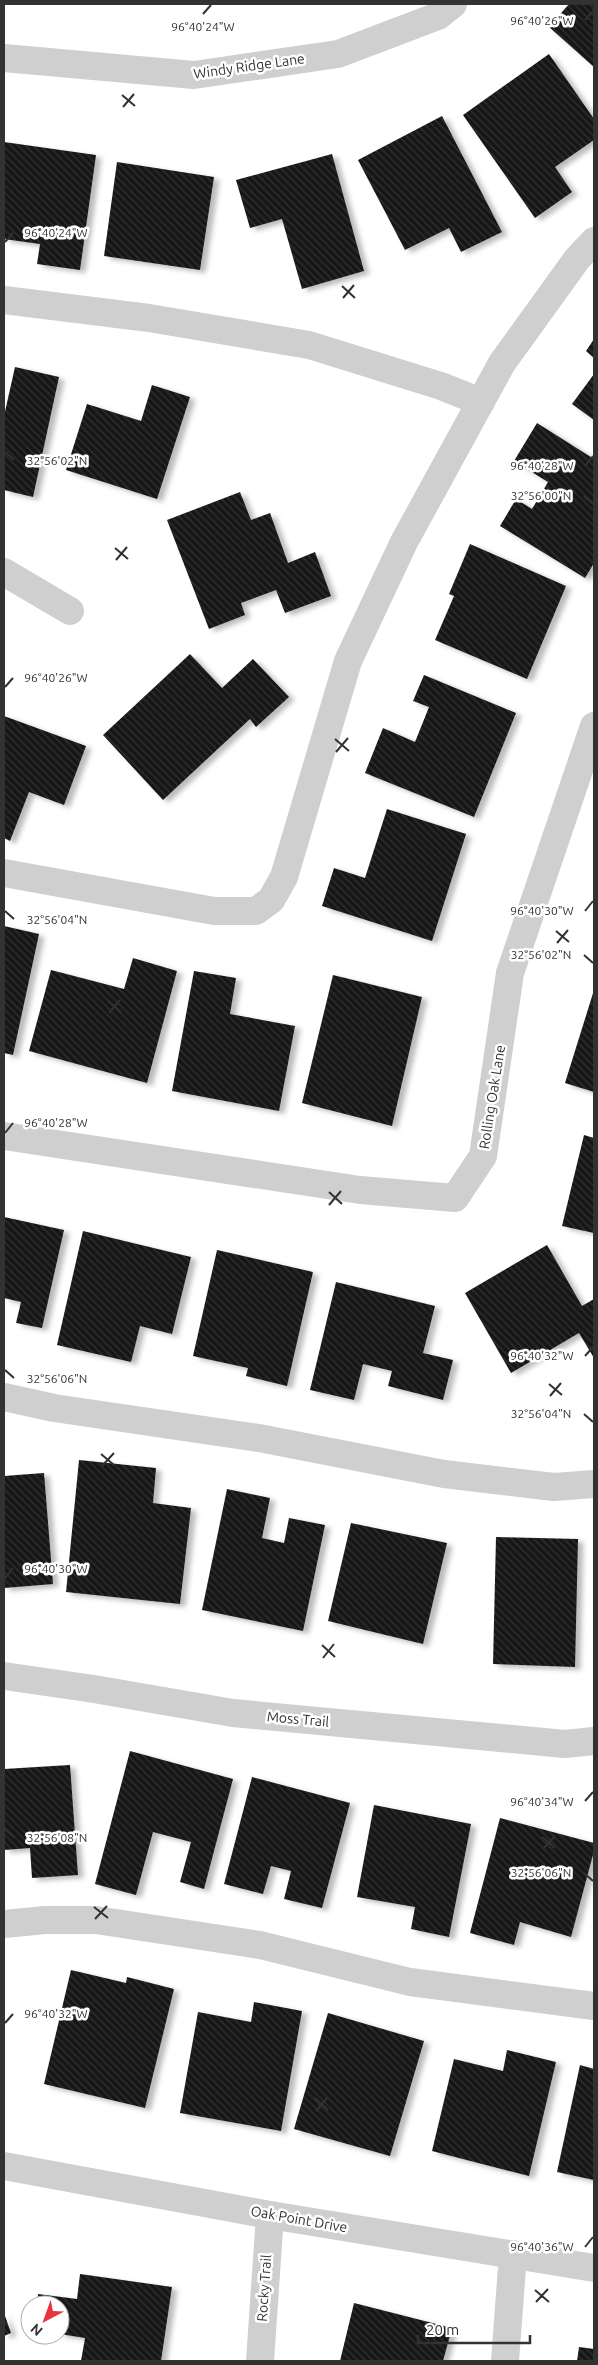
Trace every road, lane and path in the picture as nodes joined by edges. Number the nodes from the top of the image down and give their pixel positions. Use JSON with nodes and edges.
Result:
{"nodes":[{"id":1,"x":453,"y":4,"type":"edge"},
{"id":2,"x":4,"y":58,"type":"edge"},
{"id":3,"x":594,"y":241,"type":"edge"},
{"id":4,"x":4,"y":300,"type":"edge"},
{"id":5,"x":481,"y":402,"type":"junction"},
{"id":6,"x":4,"y":572,"type":"edge"},
{"id":7,"x":70,"y":611,"type":"dead end"},
{"id":8,"x":594,"y":726,"type":"edge"},
{"id":9,"x":4,"y":873,"type":"edge"},
{"id":10,"x":4,"y":1136,"type":"edge"},
{"id":11,"x":4,"y":1397,"type":"edge"},
{"id":12,"x":594,"y":1484,"type":"edge"},
{"id":13,"x":4,"y":1676,"type":"edge"},
{"id":14,"x":594,"y":1741,"type":"edge"},
{"id":15,"x":4,"y":1924,"type":"edge"},
{"id":16,"x":594,"y":2006,"type":"edge"},
{"id":17,"x":4,"y":2166,"type":"edge"},
{"id":18,"x":270,"y":2215,"type":"junction"},
{"id":19,"x":513,"y":2254,"type":"junction"},
{"id":20,"x":594,"y":2268,"type":"edge"},
{"id":21,"x":260,"y":2361,"type":"edge"},
{"id":22,"x":505,"y":2361,"type":"edge"}],
"edges":[{"from":1,"to":2,"type":"street","name":"Windy Ridge Lane"},
{"from":3,"to":5,"type":"street"},
{"from":4,"to":5,"type":"street"},
{"from":5,"to":9,"type":"street"},
{"from":6,"to":7,"type":"street"},
{"from":8,"to":10,"type":"street","name":"Rolling Oak Lane"},
{"from":11,"to":12,"type":"street"},
{"from":13,"to":14,"type":"street","name":"Moss Trail"},
{"from":15,"to":16,"type":"street"},
{"from":17,"to":18,"type":"street","name":"Oak Point Drive"},
{"from":18,"to":19,"type":"street","name":"Oak Point Drive"},
{"from":18,"to":21,"type":"street","name":"Rocky Trail"},
{"from":19,"to":20,"type":"street","name":"Oak Point Drive"},
{"from":19,"to":22,"type":"street"}]}
